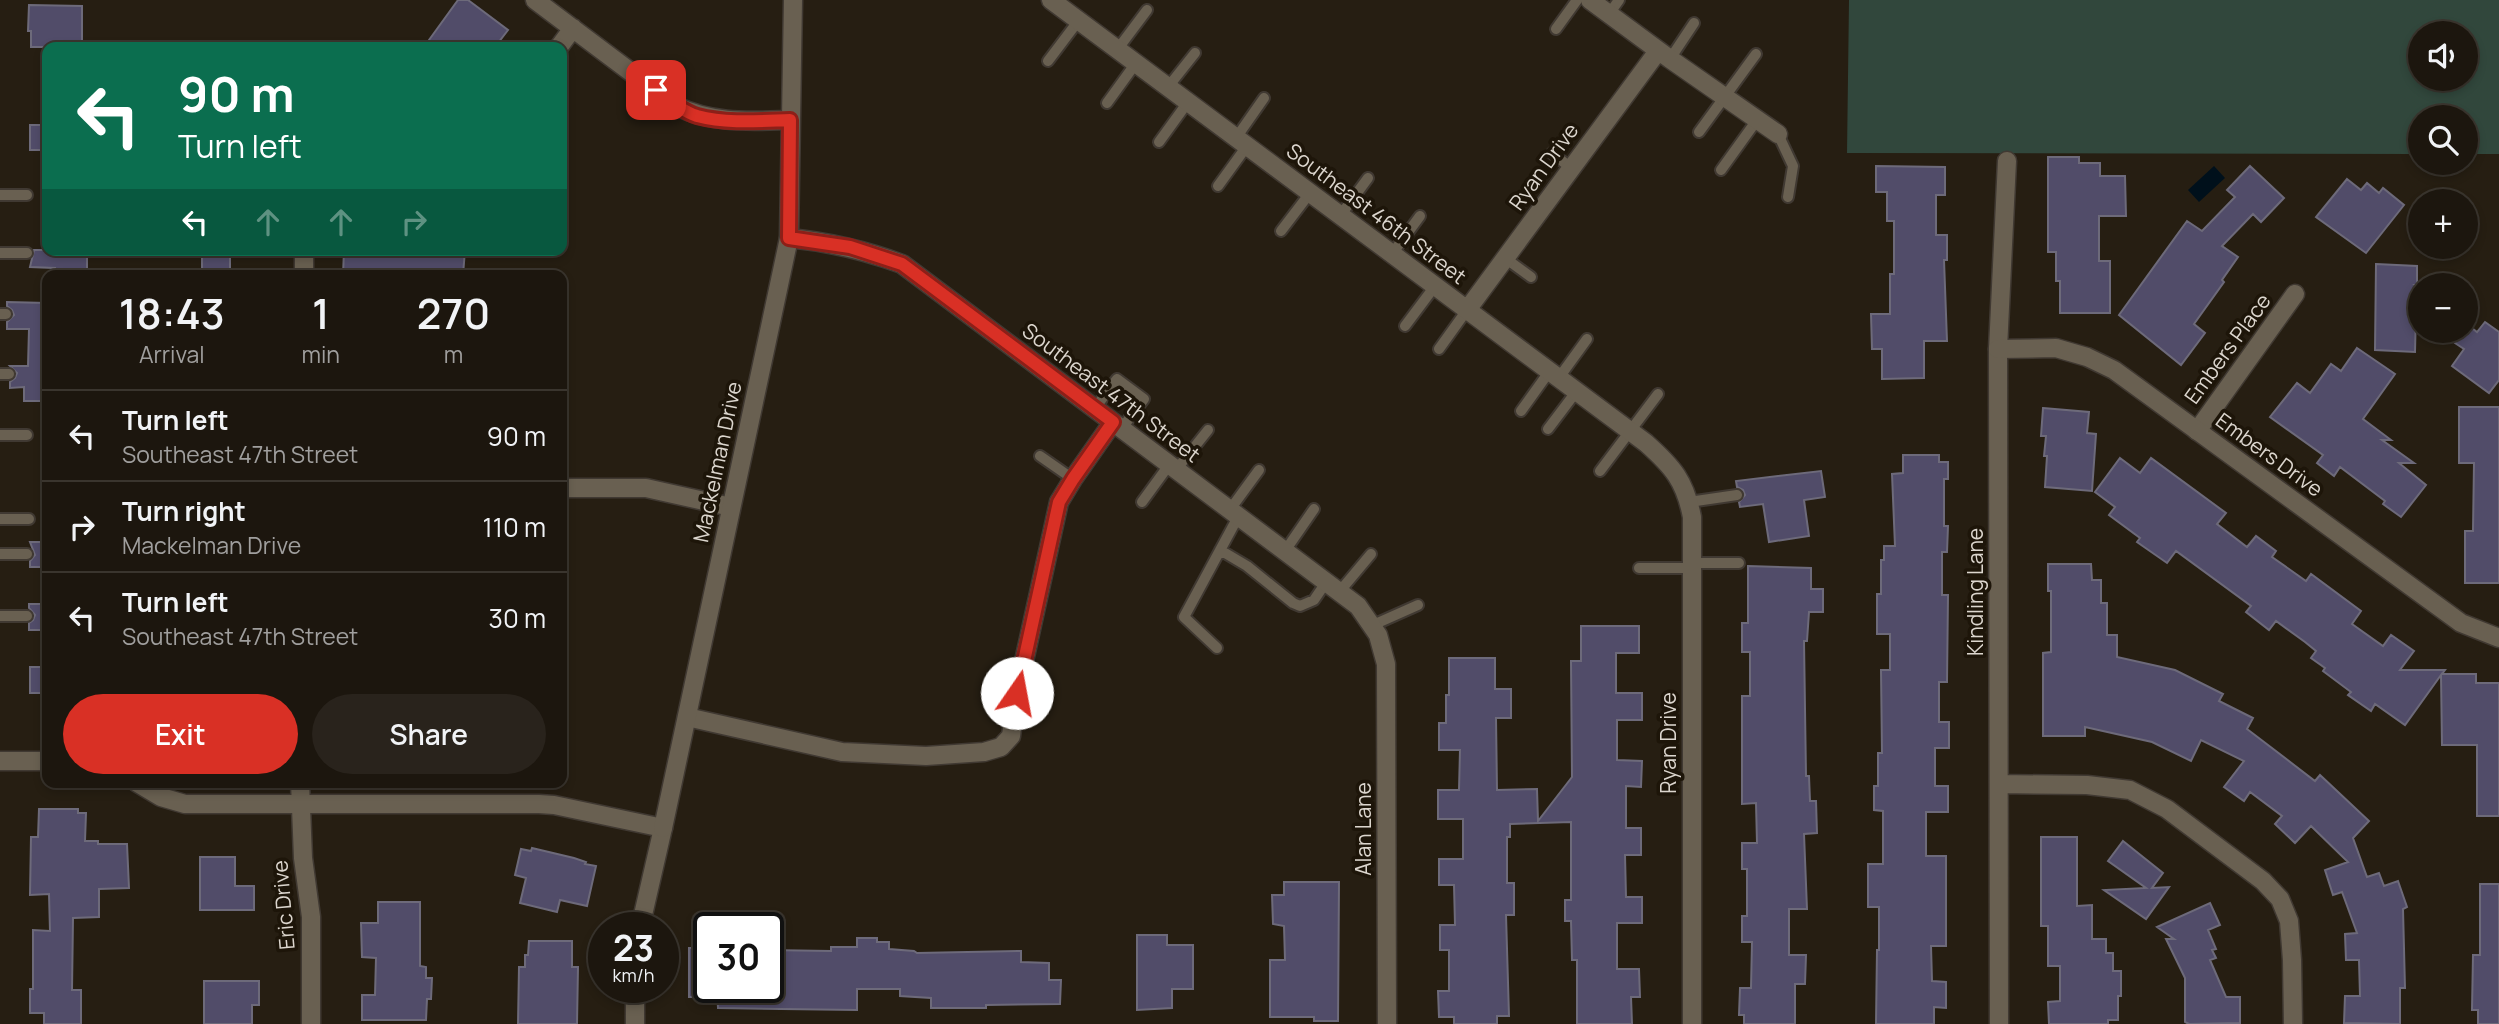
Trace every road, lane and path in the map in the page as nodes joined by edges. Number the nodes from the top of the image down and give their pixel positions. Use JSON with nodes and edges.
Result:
{"nodes":[{"id":1,"x":535,"y":0,"type":"edge"},
{"id":2,"x":793,"y":0,"type":"edge"},
{"id":3,"x":1577,"y":0,"type":"edge"},
{"id":4,"x":1590,"y":0,"type":"edge"},
{"id":5,"x":1061,"y":3,"type":"edge"},
{"id":6,"x":1614,"y":7,"type":"edge"},
{"id":7,"x":1147,"y":10,"type":"dead end"},
{"id":8,"x":1079,"y":20,"type":"junction"},
{"id":9,"x":1694,"y":23,"type":"dead end"},
{"id":10,"x":573,"y":28,"type":"junction"},
{"id":11,"x":1556,"y":29,"type":"dead end"},
{"id":12,"x":563,"y":42,"type":"edge"},
{"id":13,"x":1117,"y":50,"type":"junction"},
{"id":14,"x":1195,"y":53,"type":"dead end"},
{"id":15,"x":1756,"y":54,"type":"dead end"},
{"id":16,"x":1664,"y":55,"type":"junction"},
{"id":17,"x":1048,"y":61,"type":"dead end"},
{"id":18,"x":1136,"y":63,"type":"junction"},
{"id":19,"x":1168,"y":87,"type":"junction"},
{"id":20,"x":1724,"y":97,"type":"junction"},
{"id":21,"x":1264,"y":98,"type":"dead end"},
{"id":22,"x":1188,"y":102,"type":"junction"},
{"id":23,"x":1107,"y":103,"type":"dead end"},
{"id":24,"x":790,"y":120,"type":"junction"},
{"id":25,"x":1757,"y":120,"type":"junction"},
{"id":26,"x":1699,"y":132,"type":"dead end"},
{"id":27,"x":1778,"y":134,"type":"joint"},
{"id":28,"x":1159,"y":142,"type":"dead end"},
{"id":29,"x":1241,"y":142,"type":"junction"},
{"id":30,"x":1552,"y":153,"type":"dead end"},
{"id":31,"x":2007,"y":161,"type":"dead end"},
{"id":32,"x":1571,"y":168,"type":"junction"},
{"id":33,"x":1721,"y":170,"type":"dead end"},
{"id":34,"x":1368,"y":178,"type":"dead end"},
{"id":35,"x":1218,"y":186,"type":"dead end"},
{"id":36,"x":1310,"y":193,"type":"junction"},
{"id":37,"x":0,"y":195,"type":"edge"},
{"id":38,"x":27,"y":195,"type":"dead end"},
{"id":39,"x":1788,"y":197,"type":"dead end"},
{"id":40,"x":1340,"y":216,"type":"junction"},
{"id":41,"x":1420,"y":216,"type":"dead end"},
{"id":42,"x":1281,"y":231,"type":"dead end"},
{"id":43,"x":789,"y":238,"type":"junction"},
{"id":44,"x":0,"y":253,"type":"edge"},
{"id":45,"x":27,"y":253,"type":"dead end"},
{"id":46,"x":1392,"y":254,"type":"junction"},
{"id":47,"x":1506,"y":258,"type":"junction"},
{"id":48,"x":1531,"y":276,"type":"dead end"},
{"id":49,"x":1435,"y":286,"type":"junction"},
{"id":50,"x":2295,"y":294,"type":"dead end"},
{"id":51,"x":1467,"y":310,"type":"junction"},
{"id":52,"x":1405,"y":326,"type":"dead end"},
{"id":53,"x":1587,"y":339,"type":"dead end"},
{"id":54,"x":1439,"y":349,"type":"dead end"},
{"id":55,"x":1998,"y":349,"type":"junction"},
{"id":56,"x":1554,"y":376,"type":"junction"},
{"id":57,"x":1576,"y":392,"type":"junction"},
{"id":58,"x":1658,"y":394,"type":"dead end"},
{"id":59,"x":1095,"y":408,"type":"junction"},
{"id":60,"x":1521,"y":411,"type":"dead end"},
{"id":61,"x":1117,"y":425,"type":"junction"},
{"id":62,"x":1548,"y":429,"type":"dead end"},
{"id":63,"x":1208,"y":430,"type":"dead end"},
{"id":64,"x":2197,"y":431,"type":"junction"},
{"id":65,"x":1630,"y":432,"type":"junction"},
{"id":66,"x":0,"y":435,"type":"edge"},
{"id":67,"x":27,"y":435,"type":"dead end"},
{"id":68,"x":1040,"y":456,"type":"dead end"},
{"id":69,"x":1172,"y":467,"type":"junction"},
{"id":70,"x":1672,"y":467,"type":"joint"},
{"id":71,"x":1259,"y":470,"type":"dead end"},
{"id":72,"x":1600,"y":471,"type":"dead end"},
{"id":73,"x":1073,"y":479,"type":"junction"},
{"id":74,"x":567,"y":488,"type":"edge"},
{"id":75,"x":1737,"y":495,"type":"dead end"},
{"id":76,"x":1142,"y":502,"type":"dead end"},
{"id":77,"x":1689,"y":502,"type":"junction"},
{"id":78,"x":731,"y":507,"type":"junction"},
{"id":79,"x":1314,"y":509,"type":"dead end"},
{"id":80,"x":1233,"y":514,"type":"junction"},
{"id":81,"x":0,"y":519,"type":"edge"},
{"id":82,"x":29,"y":519,"type":"dead end"},
{"id":83,"x":1220,"y":550,"type":"junction"},
{"id":84,"x":1286,"y":551,"type":"junction"},
{"id":85,"x":0,"y":554,"type":"edge"},
{"id":86,"x":27,"y":554,"type":"dead end"},
{"id":87,"x":1371,"y":554,"type":"dead end"},
{"id":88,"x":1739,"y":563,"type":"dead end"},
{"id":89,"x":1693,"y":565,"type":"junction"},
{"id":90,"x":1639,"y":568,"type":"dead end"},
{"id":91,"x":1334,"y":586,"type":"junction"},
{"id":92,"x":1418,"y":605,"type":"dead end"},
{"id":93,"x":0,"y":616,"type":"edge"},
{"id":94,"x":27,"y":616,"type":"dead end"},
{"id":95,"x":1376,"y":630,"type":"junction"},
{"id":96,"x":2499,"y":638,"type":"edge"},
{"id":97,"x":1217,"y":648,"type":"dead end"},
{"id":98,"x":687,"y":717,"type":"junction"},
{"id":99,"x":0,"y":761,"type":"edge"},
{"id":100,"x":42,"y":761,"type":"edge"},
{"id":101,"x":1999,"y":785,"type":"junction"},
{"id":102,"x":146,"y":788,"type":"edge"},
{"id":103,"x":300,"y":788,"type":"edge"},
{"id":104,"x":299,"y":805,"type":"junction"},
{"id":105,"x":663,"y":828,"type":"junction"},
{"id":106,"x":644,"y":912,"type":"edge"},
{"id":107,"x":635,"y":1003,"type":"edge"},
{"id":108,"x":311,"y":1024,"type":"edge"},
{"id":109,"x":635,"y":1024,"type":"edge"},
{"id":110,"x":1387,"y":1024,"type":"edge"},
{"id":111,"x":1692,"y":1024,"type":"edge"},
{"id":112,"x":1999,"y":1024,"type":"edge"},
{"id":113,"x":2292,"y":1024,"type":"edge"}],
"edges":[{"from":1,"to":10,"type":"street"},
{"from":2,"to":24,"type":"street","name":"Mackelman Drive"},
{"from":3,"to":11,"type":"lane"},
{"from":4,"to":6,"type":"street"},
{"from":5,"to":8,"type":"street","name":"Southeast 46th Street"},
{"from":6,"to":16,"type":"street"},
{"from":7,"to":13,"type":"lane"},
{"from":8,"to":13,"type":"street","name":"Southeast 46th Street"},
{"from":8,"to":17,"type":"lane"},
{"from":9,"to":16,"type":"lane"},
{"from":10,"to":12,"type":"street"},
{"from":10,"to":24,"type":"street"},
{"from":13,"to":18,"type":"street","name":"Southeast 46th Street"},
{"from":14,"to":19,"type":"lane"},
{"from":15,"to":20,"type":"lane"},
{"from":16,"to":20,"type":"street"},
{"from":16,"to":32,"type":"street","name":"Ryan Drive"},
{"from":18,"to":19,"type":"street","name":"Southeast 46th Street"},
{"from":18,"to":23,"type":"lane"},
{"from":19,"to":22,"type":"street","name":"Southeast 46th Street"},
{"from":20,"to":25,"type":"street"},
{"from":20,"to":26,"type":"lane"},
{"from":21,"to":29,"type":"lane"},
{"from":22,"to":28,"type":"lane"},
{"from":22,"to":29,"type":"street","name":"Southeast 46th Street"},
{"from":24,"to":43,"type":"street","name":"Mackelman Drive"},
{"from":25,"to":27,"type":"street"},
{"from":25,"to":33,"type":"lane"},
{"from":27,"to":39,"type":"lane"},
{"from":29,"to":35,"type":"lane"},
{"from":29,"to":36,"type":"street","name":"Southeast 46th Street"},
{"from":30,"to":32,"type":"lane"},
{"from":31,"to":55,"type":"street","name":"Kindling Lane"},
{"from":32,"to":47,"type":"street","name":"Ryan Drive"},
{"from":34,"to":40,"type":"lane"},
{"from":36,"to":40,"type":"street","name":"Southeast 46th Street"},
{"from":36,"to":42,"type":"lane"},
{"from":37,"to":38,"type":"lane"},
{"from":40,"to":46,"type":"street","name":"Southeast 46th Street"},
{"from":41,"to":46,"type":"lane"},
{"from":43,"to":59,"type":"street","name":"Southeast 47th Street"},
{"from":43,"to":78,"type":"street","name":"Mackelman Drive"},
{"from":44,"to":45,"type":"lane"},
{"from":46,"to":49,"type":"street","name":"Southeast 46th Street"},
{"from":47,"to":48,"type":"lane"},
{"from":47,"to":51,"type":"street","name":"Ryan Drive"},
{"from":49,"to":51,"type":"street","name":"Southeast 46th Street"},
{"from":49,"to":52,"type":"lane"},
{"from":50,"to":64,"type":"street","name":"Embers Place"},
{"from":51,"to":54,"type":"lane"},
{"from":51,"to":56,"type":"street","name":"Southeast 46th Street"},
{"from":53,"to":56,"type":"lane"},
{"from":55,"to":64,"type":"street","name":"Embers Drive"},
{"from":55,"to":101,"type":"street","name":"Kindling Lane"},
{"from":56,"to":57,"type":"street","name":"Southeast 46th Street"},
{"from":56,"to":60,"type":"lane"},
{"from":57,"to":62,"type":"lane"},
{"from":57,"to":65,"type":"street","name":"Southeast 46th Street"},
{"from":58,"to":65,"type":"lane"},
{"from":59,"to":61,"type":"street","name":"Southeast 47th Street"},
{"from":59,"to":61,"type":"lane"},
{"from":61,"to":69,"type":"street","name":"Southeast 47th Street"},
{"from":61,"to":73,"type":"street"},
{"from":63,"to":69,"type":"lane"},
{"from":64,"to":96,"type":"street","name":"Embers Drive"},
{"from":65,"to":70,"type":"street","name":"Southeast 46th Street"},
{"from":65,"to":72,"type":"lane"},
{"from":66,"to":67,"type":"lane"},
{"from":68,"to":73,"type":"lane"},
{"from":69,"to":76,"type":"lane"},
{"from":69,"to":80,"type":"street","name":"Southeast 47th Street"},
{"from":70,"to":77,"type":"street","name":"Ryan Drive"},
{"from":71,"to":80,"type":"lane"},
{"from":73,"to":98,"type":"street"},
{"from":74,"to":78,"type":"street"},
{"from":75,"to":77,"type":"lane"},
{"from":77,"to":89,"type":"street","name":"Ryan Drive"},
{"from":78,"to":98,"type":"street","name":"Mackelman Drive"},
{"from":79,"to":84,"type":"lane"},
{"from":80,"to":83,"type":"lane"},
{"from":80,"to":84,"type":"street","name":"Southeast 47th Street"},
{"from":81,"to":82,"type":"lane"},
{"from":83,"to":91,"type":"lane"},
{"from":83,"to":97,"type":"lane"},
{"from":84,"to":91,"type":"street","name":"Southeast 47th Street"},
{"from":85,"to":86,"type":"lane"},
{"from":87,"to":91,"type":"lane"},
{"from":88,"to":89,"type":"lane"},
{"from":89,"to":90,"type":"lane"},
{"from":89,"to":111,"type":"street","name":"Ryan Drive"},
{"from":91,"to":95,"type":"street","name":"Southeast 47th Street"},
{"from":92,"to":95,"type":"lane"},
{"from":93,"to":94,"type":"lane"},
{"from":95,"to":110,"type":"street","name":"Alan Lane"},
{"from":98,"to":105,"type":"street","name":"Mackelman Drive"},
{"from":99,"to":100,"type":"street"},
{"from":101,"to":112,"type":"street","name":"Kindling Lane"},
{"from":101,"to":113,"type":"street"},
{"from":102,"to":104,"type":"street"},
{"from":103,"to":104,"type":"street","name":"Eric Drive"},
{"from":104,"to":105,"type":"street"},
{"from":104,"to":108,"type":"street","name":"Eric Drive"},
{"from":105,"to":106,"type":"street","name":"Mackelman Drive"},
{"from":107,"to":109,"type":"street"}]}
